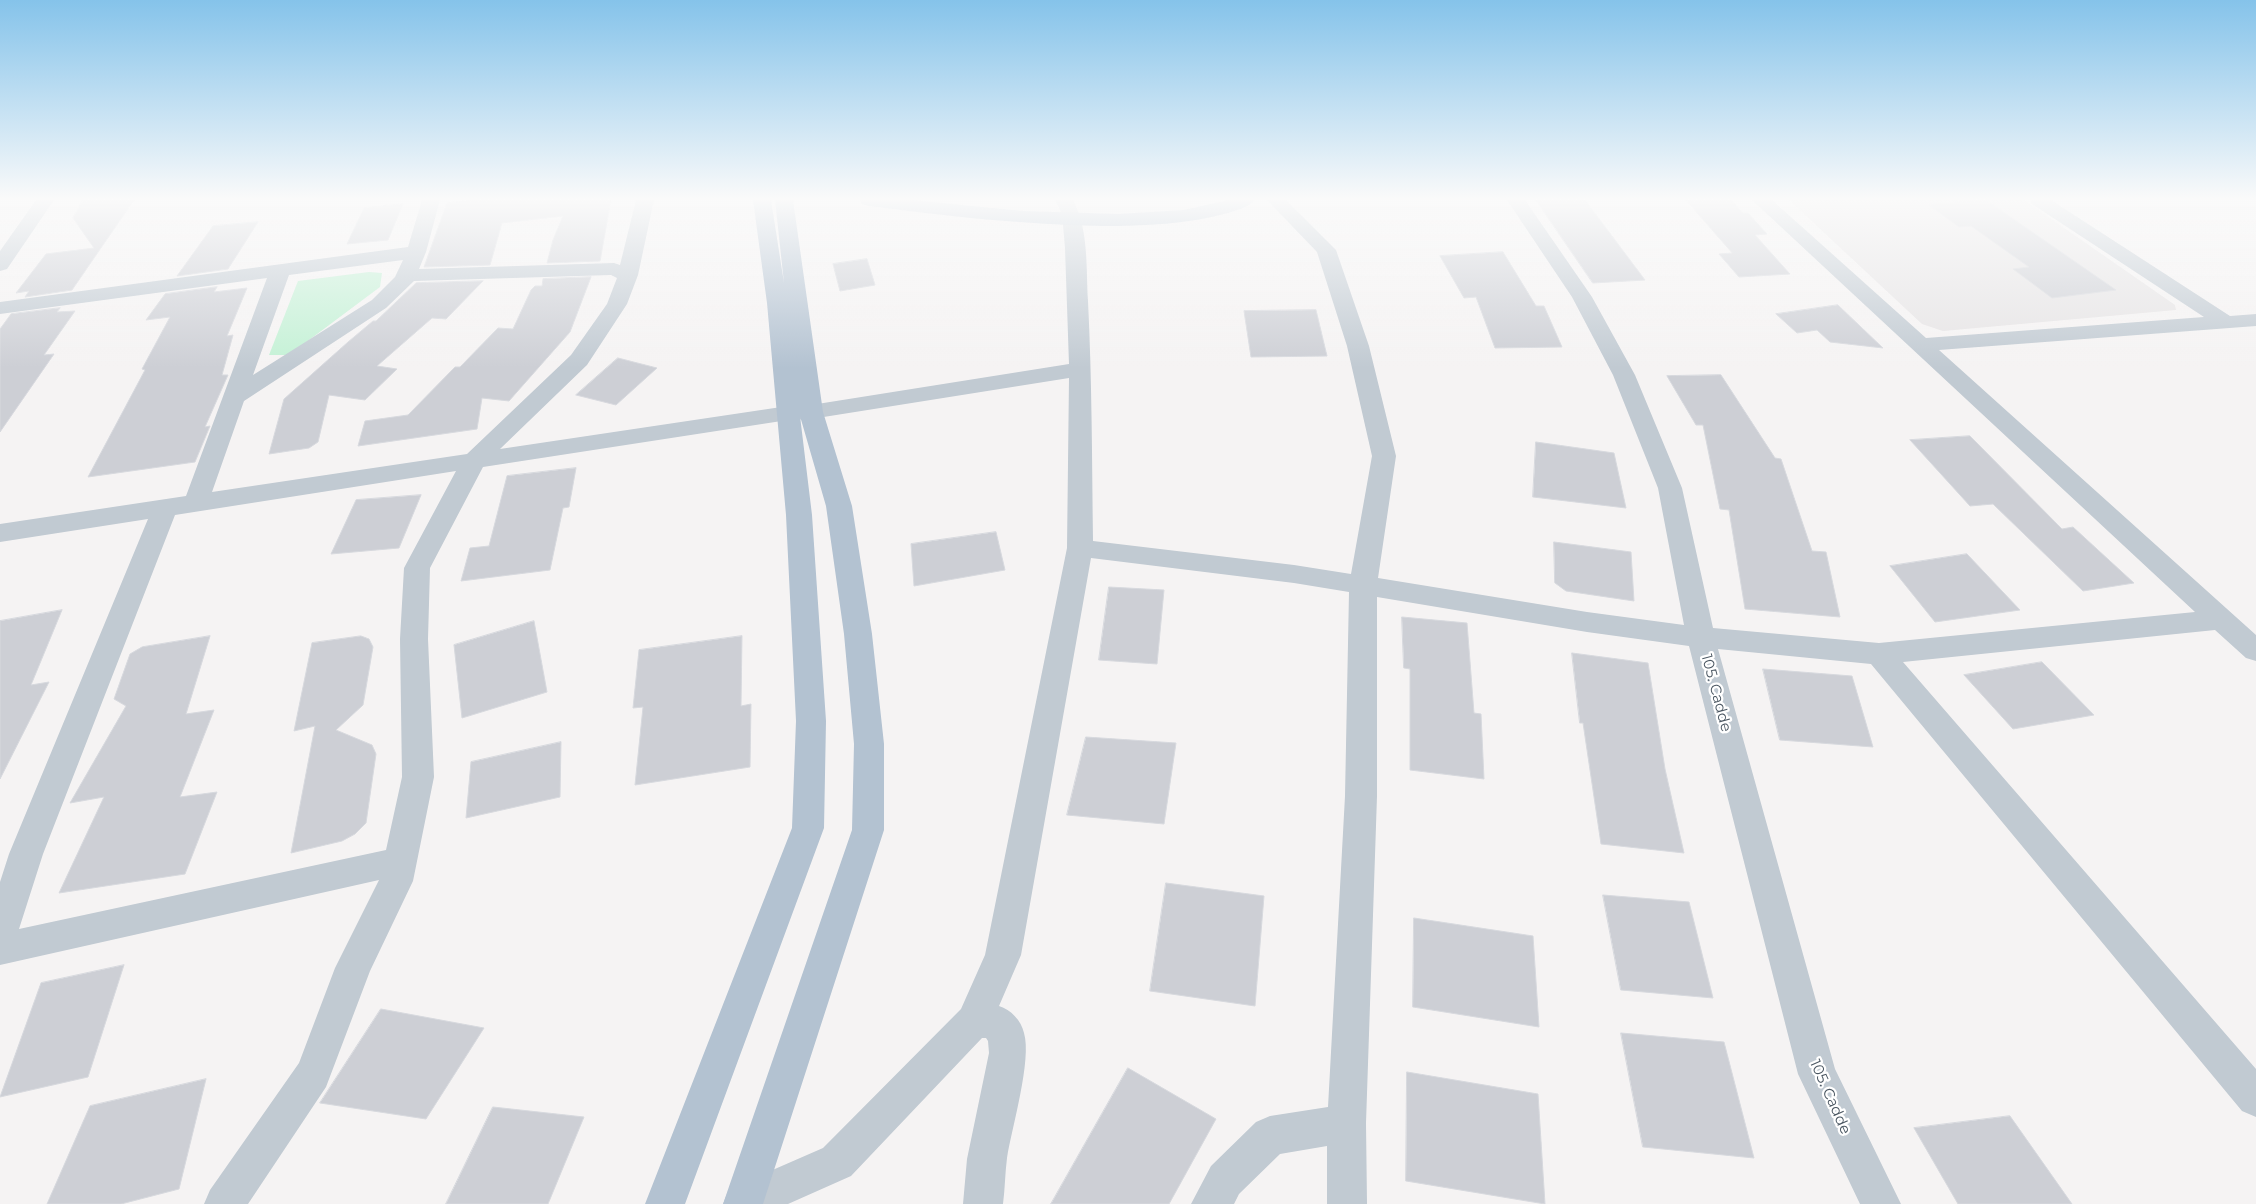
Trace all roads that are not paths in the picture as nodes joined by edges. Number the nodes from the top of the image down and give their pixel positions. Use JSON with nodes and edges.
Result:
{"nodes":[{"id":1,"x":413,"y":256,"type":"edge"},
{"id":2,"x":632,"y":256,"type":"edge"},
{"id":3,"x":770,"y":256,"type":"edge"},
{"id":4,"x":788,"y":256,"type":"edge"},
{"id":5,"x":1075,"y":256,"type":"edge"},
{"id":6,"x":1328,"y":256,"type":"edge"},
{"id":7,"x":1555,"y":256,"type":"edge"},
{"id":8,"x":1822,"y":256,"type":"edge"},
{"id":9,"x":2125,"y":256,"type":"edge"},
{"id":10,"x":411,"y":263,"type":"junction"},
{"id":11,"x":280,"y":271,"type":"junction"},
{"id":12,"x":628,"y":275,"type":"junction"},
{"id":13,"x":0,"y":308,"type":"edge"},
{"id":14,"x":2256,"y":320,"type":"edge"},
{"id":15,"x":2225,"y":322,"type":"junction"},
{"id":16,"x":1919,"y":345,"type":"junction"},
{"id":17,"x":1080,"y":369,"type":"junction"},
{"id":18,"x":234,"y":398,"type":"junction"},
{"id":19,"x":799,"y":412,"type":"junction"},
{"id":20,"x":474,"y":461,"type":"junction"},
{"id":21,"x":196,"y":503,"type":"junction"},
{"id":22,"x":165,"y":508,"type":"junction"},
{"id":23,"x":0,"y":533,"type":"edge"},
{"id":24,"x":1080,"y":548,"type":"junction"},
{"id":25,"x":1363,"y":585,"type":"junction"},
{"id":26,"x":2222,"y":619,"type":"junction"},
{"id":27,"x":1701,"y":637,"type":"junction"},
{"id":28,"x":2256,"y":651,"type":"edge"},
{"id":29,"x":1878,"y":654,"type":"junction"},
{"id":30,"x":401,"y":861,"type":"junction"},
{"id":31,"x":0,"y":933,"type":"edge"},
{"id":32,"x":0,"y":950,"type":"edge"},
{"id":33,"x":974,"y":1021,"type":"junction"},
{"id":34,"x":2256,"y":1098,"type":"edge"},
{"id":35,"x":1347,"y":1123,"type":"junction"},
{"id":36,"x":224,"y":1204,"type":"edge"},
{"id":37,"x":665,"y":1204,"type":"edge"},
{"id":38,"x":743,"y":1204,"type":"edge"},
{"id":39,"x":983,"y":1204,"type":"edge"},
{"id":40,"x":1212,"y":1204,"type":"edge"},
{"id":41,"x":1347,"y":1204,"type":"edge"},
{"id":42,"x":1880,"y":1204,"type":"edge"}],
"edges":[{"from":1,"to":10,"type":"street"},
{"from":2,"to":12,"type":"street"},
{"from":3,"to":19,"type":"main road"},
{"from":4,"to":19,"type":"main road"},
{"from":5,"to":17,"type":"street"},
{"from":6,"to":25,"type":"street"},
{"from":7,"to":27,"type":"street","name":"105. Cadde"},
{"from":8,"to":16,"type":"street"},
{"from":9,"to":15,"type":"street"},
{"from":10,"to":11,"type":"street"},
{"from":10,"to":12,"type":"street"},
{"from":10,"to":18,"type":"street"},
{"from":11,"to":13,"type":"street"},
{"from":11,"to":18,"type":"street"},
{"from":12,"to":20,"type":"street"},
{"from":14,"to":15,"type":"street"},
{"from":15,"to":16,"type":"street"},
{"from":16,"to":26,"type":"street"},
{"from":17,"to":19,"type":"street"},
{"from":17,"to":24,"type":"street"},
{"from":18,"to":21,"type":"street"},
{"from":19,"to":20,"type":"street"},
{"from":19,"to":37,"type":"main road"},
{"from":19,"to":38,"type":"main road"},
{"from":20,"to":21,"type":"street"},
{"from":20,"to":30,"type":"street"},
{"from":21,"to":22,"type":"street"},
{"from":22,"to":23,"type":"street"},
{"from":22,"to":31,"type":"street"},
{"from":24,"to":25,"type":"street"},
{"from":24,"to":33,"type":"street"},
{"from":25,"to":27,"type":"street"},
{"from":25,"to":35,"type":"street"},
{"from":26,"to":28,"type":"street"},
{"from":26,"to":29,"type":"street"},
{"from":27,"to":29,"type":"street"},
{"from":27,"to":42,"type":"street","name":"105. Cadde"},
{"from":29,"to":34,"type":"street"},
{"from":30,"to":32,"type":"street"},
{"from":30,"to":36,"type":"street"},
{"from":33,"to":38,"type":"street"},
{"from":33,"to":39,"type":"street"},
{"from":35,"to":40,"type":"street"},
{"from":35,"to":41,"type":"street"}]}
